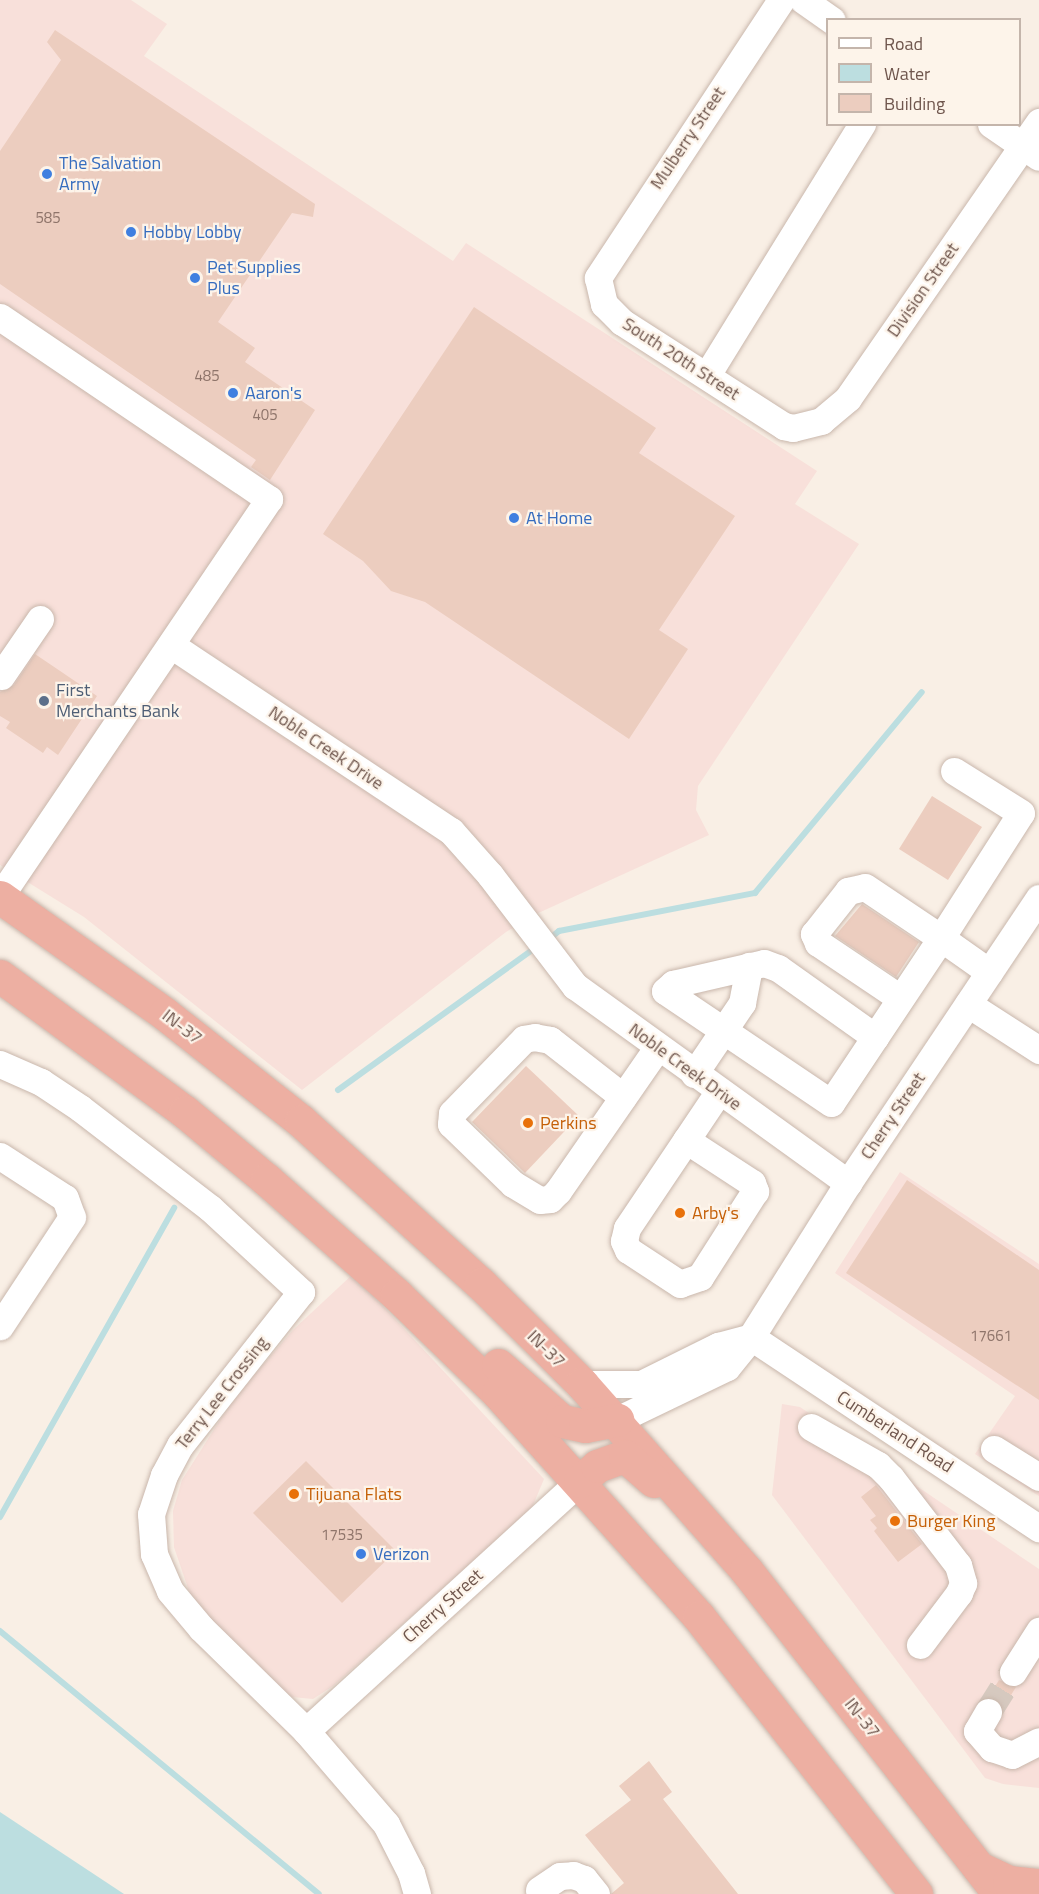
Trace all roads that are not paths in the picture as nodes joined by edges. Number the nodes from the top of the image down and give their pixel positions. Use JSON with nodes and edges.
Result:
{"nodes":[{"id":1,"x":781,"y":0,"type":"edge"},
{"id":2,"x":803,"y":0,"type":"edge"},
{"id":3,"x":829,"y":18,"type":"edge"},
{"id":4,"x":1039,"y":122,"type":"edge"},
{"id":5,"x":861,"y":126,"type":"edge"},
{"id":6,"x":994,"y":126,"type":"edge"},
{"id":7,"x":1031,"y":151,"type":"edge"},
{"id":8,"x":598,"y":278,"type":"joint"},
{"id":9,"x":0,"y":317,"type":"edge"},
{"id":10,"x":707,"y":375,"type":"junction"},
{"id":11,"x":784,"y":426,"type":"joint"},
{"id":12,"x":40,"y":619,"type":"dead end"},
{"id":13,"x":171,"y":645,"type":"junction"},
{"id":14,"x":1,"y":676,"type":"edge"},
{"id":15,"x":954,"y":771,"type":"dead end"},
{"id":16,"x":0,"y":897,"type":"edge"},
{"id":17,"x":1039,"y":898,"type":"edge"},
{"id":18,"x":941,"y":938,"type":"junction"},
{"id":19,"x":749,"y":966,"type":"junction"},
{"id":20,"x":989,"y":972,"type":"junction"},
{"id":21,"x":0,"y":976,"type":"edge"},
{"id":22,"x":900,"y":998,"type":"junction"},
{"id":23,"x":968,"y":1005,"type":"junction"},
{"id":24,"x":723,"y":1034,"type":"junction"},
{"id":25,"x":875,"y":1037,"type":"junction"},
{"id":26,"x":657,"y":1048,"type":"junction"},
{"id":27,"x":1039,"y":1050,"type":"edge"},
{"id":28,"x":0,"y":1064,"type":"edge"},
{"id":29,"x":694,"y":1074,"type":"junction"},
{"id":30,"x":719,"y":1091,"type":"junction"},
{"id":31,"x":623,"y":1097,"type":"junction"},
{"id":32,"x":686,"y":1140,"type":"junction"},
{"id":33,"x":0,"y":1156,"type":"edge"},
{"id":34,"x":848,"y":1183,"type":"junction"},
{"id":35,"x":427,"y":1324,"type":"junction"},
{"id":36,"x":0,"y":1326,"type":"edge"},
{"id":37,"x":751,"y":1337,"type":"junction"},
{"id":38,"x":582,"y":1384,"type":"junction"},
{"id":39,"x":617,"y":1420,"type":"junction"},
{"id":40,"x":811,"y":1427,"type":"dead end"},
{"id":41,"x":994,"y":1449,"type":"dead end"},
{"id":42,"x":1039,"y":1477,"type":"edge"},
{"id":43,"x":580,"y":1481,"type":"junction"},
{"id":44,"x":1036,"y":1519,"type":"edge"},
{"id":45,"x":746,"y":1570,"type":"junction"},
{"id":46,"x":1039,"y":1631,"type":"edge"},
{"id":47,"x":920,"y":1646,"type":"dead end"},
{"id":48,"x":1013,"y":1672,"type":"tunnel mouth"},
{"id":49,"x":982,"y":1722,"type":"dead end"},
{"id":50,"x":306,"y":1731,"type":"junction"},
{"id":51,"x":1039,"y":1742,"type":"edge"},
{"id":52,"x":979,"y":1868,"type":"junction"},
{"id":53,"x":1039,"y":1885,"type":"edge"},
{"id":54,"x":539,"y":1890,"type":"dead end"},
{"id":55,"x":417,"y":1894,"type":"edge"},
{"id":56,"x":596,"y":1894,"type":"edge"},
{"id":57,"x":916,"y":1894,"type":"edge"},
{"id":58,"x":999,"y":1894,"type":"edge"}],
"edges":[{"from":1,"to":8,"type":"street","name":"Mulberry Street"},
{"from":2,"to":3,"type":"street"},
{"from":4,"to":7,"type":"street","name":"Division Street"},
{"from":5,"to":10,"type":"street"},
{"from":6,"to":7,"type":"street"},
{"from":7,"to":11,"type":"street","name":"Division Street"},
{"from":8,"to":10,"type":"street","name":"South 20th Street"},
{"from":9,"to":13,"type":"street"},
{"from":10,"to":11,"type":"street","name":"South 20th Street"},
{"from":12,"to":14,"type":"street"},
{"from":13,"to":16,"type":"street"},
{"from":13,"to":26,"type":"street","name":"Noble Creek Drive"},
{"from":15,"to":18,"type":"street"},
{"from":16,"to":38,"type":"highway","name":"IN-37"},
{"from":17,"to":20,"type":"street","name":"Cherry Street"},
{"from":18,"to":20,"type":"street"},
{"from":18,"to":22,"type":"street"},
{"from":18,"to":22,"type":"street"},
{"from":19,"to":24,"type":"street"},
{"from":19,"to":24,"type":"street"},
{"from":19,"to":25,"type":"street"},
{"from":20,"to":23,"type":"street","name":"Cherry Street"},
{"from":21,"to":35,"type":"highway"},
{"from":22,"to":25,"type":"street"},
{"from":23,"to":27,"type":"street"},
{"from":23,"to":34,"type":"street","name":"Cherry Street"},
{"from":24,"to":25,"type":"street"},
{"from":24,"to":29,"type":"street"},
{"from":26,"to":29,"type":"street","name":"Noble Creek Drive"},
{"from":26,"to":31,"type":"street"},
{"from":28,"to":50,"type":"street","name":"Terry Lee Crossing"},
{"from":29,"to":30,"type":"street","name":"Noble Creek Drive"},
{"from":30,"to":32,"type":"street"},
{"from":30,"to":34,"type":"street","name":"Noble Creek Drive"},
{"from":31,"to":31,"type":"street"},
{"from":32,"to":32,"type":"street"},
{"from":33,"to":36,"type":"street"},
{"from":34,"to":37,"type":"street","name":"Cherry Street"},
{"from":35,"to":39,"type":"highway"},
{"from":35,"to":43,"type":"highway"},
{"from":37,"to":38,"type":"street"},
{"from":37,"to":39,"type":"street","name":"Cherry Street"},
{"from":37,"to":44,"type":"street","name":"Cumberland Road"},
{"from":38,"to":39,"type":"highway","name":"IN-37"},
{"from":39,"to":45,"type":"highway","name":"IN-37"},
{"from":40,"to":47,"type":"street"},
{"from":41,"to":42,"type":"street"},
{"from":43,"to":45,"type":"highway"},
{"from":43,"to":50,"type":"street","name":"Cherry Street"},
{"from":43,"to":57,"type":"highway"},
{"from":45,"to":52,"type":"highway","name":"IN-37"},
{"from":46,"to":48,"type":"street"},
{"from":49,"to":51,"type":"street"},
{"from":50,"to":55,"type":"street","name":"Terry Lee Crossing"},
{"from":52,"to":53,"type":"highway"},
{"from":52,"to":58,"type":"highway","name":"IN-37"},
{"from":54,"to":56,"type":"street"}]}
